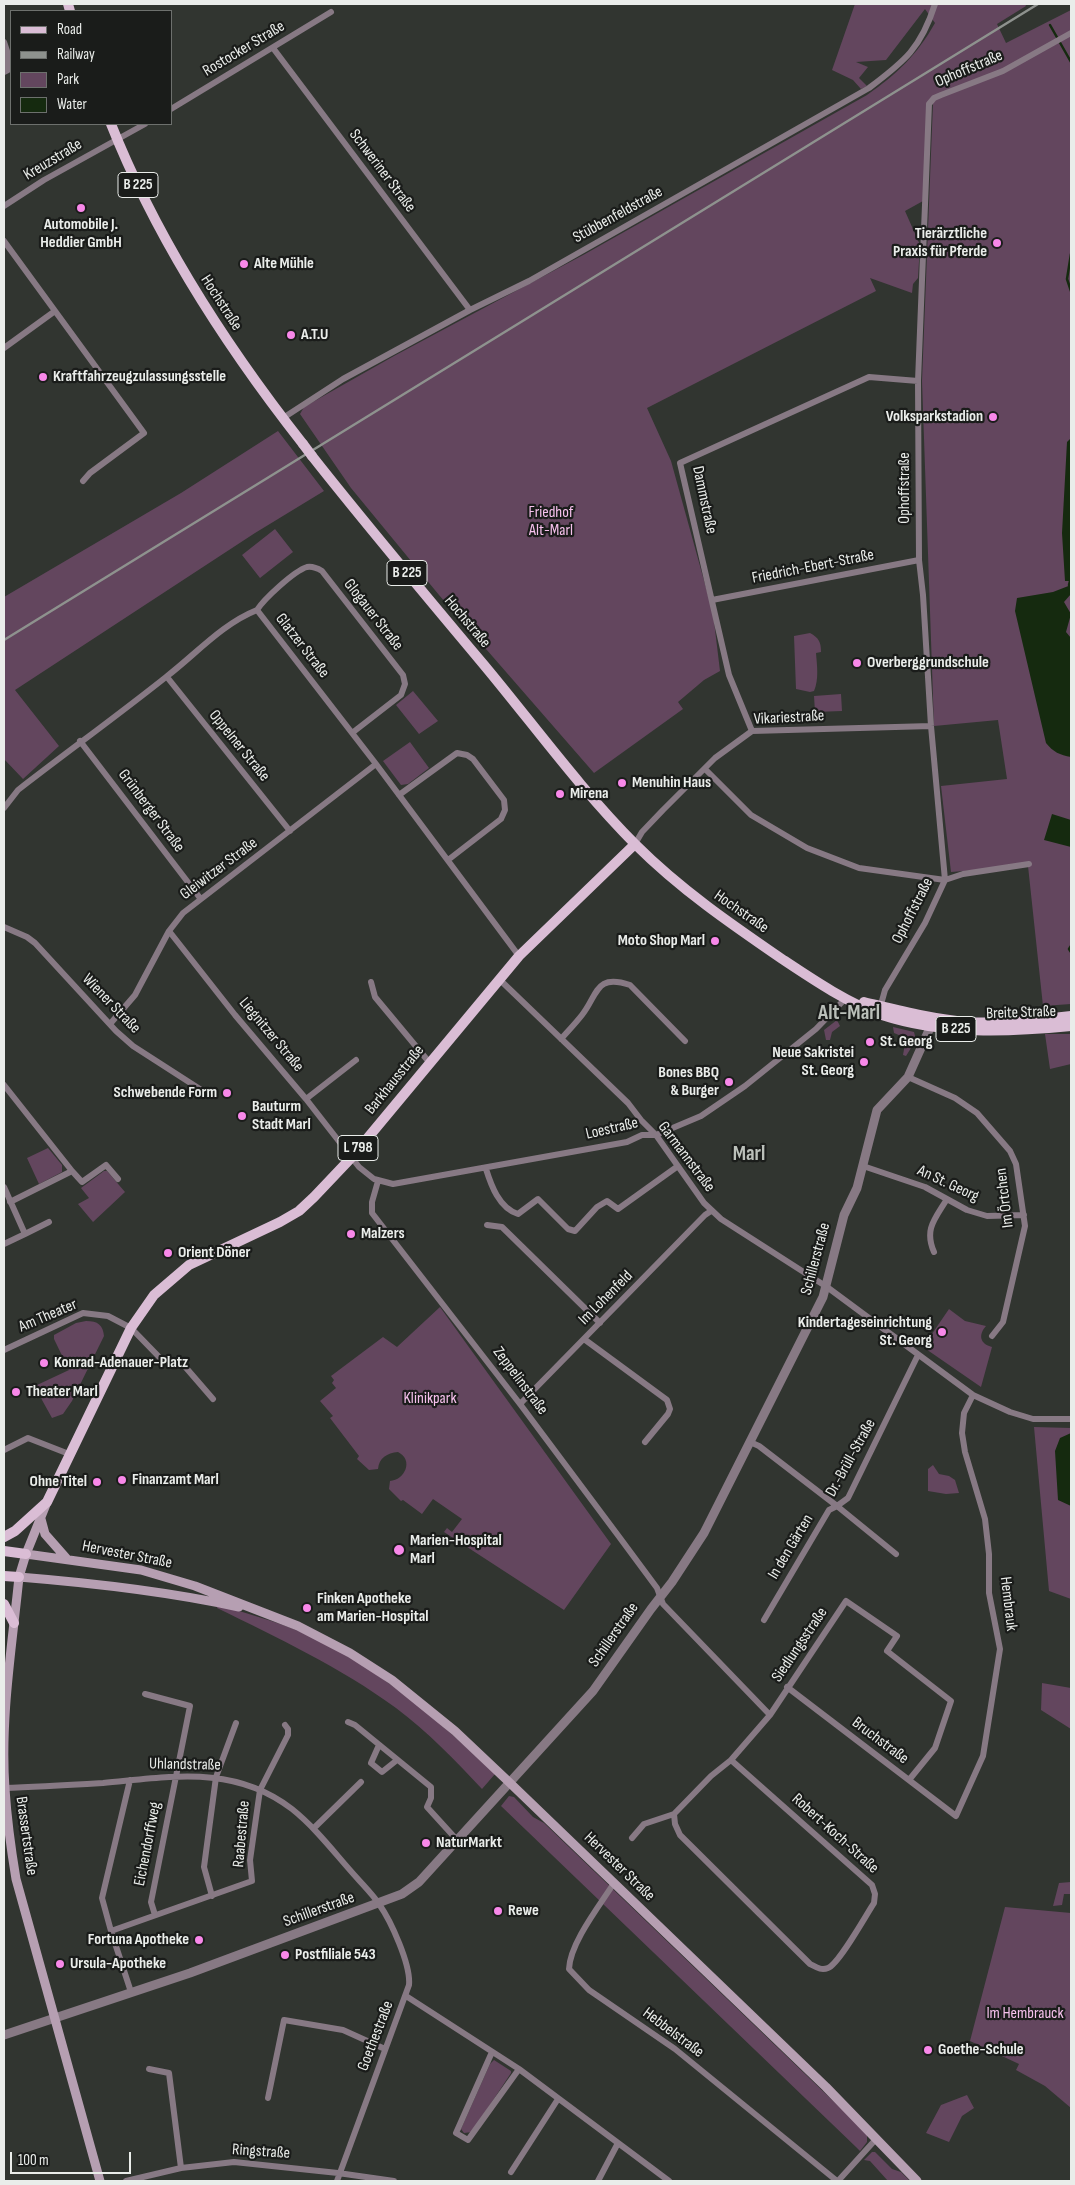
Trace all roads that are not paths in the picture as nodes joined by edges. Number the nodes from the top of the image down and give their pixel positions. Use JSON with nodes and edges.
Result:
{"nodes":[{"id":1,"x":935,"y":4,"type":"edge"},
{"id":2,"x":331,"y":12,"type":"dead end"},
{"id":3,"x":1071,"y":33,"type":"edge"},
{"id":4,"x":4,"y":42,"type":"edge"},
{"id":5,"x":273,"y":48,"type":"junction"},
{"id":6,"x":4,"y":72,"type":"edge"},
{"id":7,"x":172,"y":108,"type":"edge"},
{"id":8,"x":111,"y":125,"type":"edge"},
{"id":9,"x":142,"y":125,"type":"edge"},
{"id":10,"x":117,"y":139,"type":"junction"},
{"id":11,"x":4,"y":206,"type":"edge"},
{"id":12,"x":4,"y":241,"type":"edge"},
{"id":13,"x":470,"y":310,"type":"junction"},
{"id":14,"x":55,"y":311,"type":"junction"},
{"id":15,"x":4,"y":348,"type":"edge"},
{"id":16,"x":918,"y":381,"type":"junction"},
{"id":17,"x":283,"y":418,"type":"junction"},
{"id":18,"x":83,"y":481,"type":"dead end"},
{"id":19,"x":919,"y":560,"type":"junction"},
{"id":20,"x":712,"y":600,"type":"junction"},
{"id":21,"x":257,"y":610,"type":"junction"},
{"id":22,"x":166,"y":677,"type":"junction"},
{"id":23,"x":931,"y":726,"type":"junction"},
{"id":24,"x":752,"y":731,"type":"junction"},
{"id":25,"x":352,"y":733,"type":"junction"},
{"id":26,"x":80,"y":741,"type":"junction"},
{"id":27,"x":376,"y":764,"type":"junction"},
{"id":28,"x":705,"y":769,"type":"junction"},
{"id":29,"x":399,"y":795,"type":"junction"},
{"id":30,"x":4,"y":808,"type":"edge"},
{"id":31,"x":290,"y":831,"type":"junction"},
{"id":32,"x":635,"y":844,"type":"junction"},
{"id":33,"x":448,"y":860,"type":"junction"},
{"id":34,"x":1029,"y":864,"type":"dead end"},
{"id":35,"x":945,"y":880,"type":"junction"},
{"id":36,"x":200,"y":898,"type":"junction"},
{"id":37,"x":4,"y":927,"type":"edge"},
{"id":38,"x":169,"y":931,"type":"junction"},
{"id":39,"x":519,"y":956,"type":"junction"},
{"id":40,"x":499,"y":979,"type":"junction"},
{"id":41,"x":372,"y":982,"type":"dead end"},
{"id":42,"x":846,"y":998,"type":"junction"},
{"id":43,"x":879,"y":1010,"type":"junction"},
{"id":44,"x":1071,"y":1016,"type":"edge"},
{"id":45,"x":932,"y":1022,"type":"junction"},
{"id":46,"x":110,"y":1024,"type":"junction"},
{"id":47,"x":1071,"y":1026,"type":"edge"},
{"id":48,"x":561,"y":1039,"type":"junction"},
{"id":49,"x":685,"y":1041,"type":"dead end"},
{"id":50,"x":356,"y":1060,"type":"dead end"},
{"id":51,"x":429,"y":1062,"type":"junction"},
{"id":52,"x":908,"y":1077,"type":"junction"},
{"id":53,"x":4,"y":1085,"type":"edge"},
{"id":54,"x":206,"y":1093,"type":"dead end"},
{"id":55,"x":306,"y":1100,"type":"junction"},
{"id":56,"x":656,"y":1135,"type":"junction"},
{"id":57,"x":351,"y":1158,"type":"junction"},
{"id":58,"x":678,"y":1166,"type":"junction"},
{"id":59,"x":862,"y":1166,"type":"junction"},
{"id":60,"x":486,"y":1168,"type":"junction"},
{"id":61,"x":72,"y":1171,"type":"junction"},
{"id":62,"x":118,"y":1179,"type":"dead end"},
{"id":63,"x":378,"y":1181,"type":"junction"},
{"id":64,"x":4,"y":1187,"type":"edge"},
{"id":65,"x":947,"y":1199,"type":"junction"},
{"id":66,"x":10,"y":1202,"type":"junction"},
{"id":67,"x":711,"y":1211,"type":"junction"},
{"id":68,"x":1024,"y":1215,"type":"junction"},
{"id":69,"x":49,"y":1222,"type":"dead end"},
{"id":70,"x":486,"y":1225,"type":"dead end"},
{"id":71,"x":24,"y":1234,"type":"junction"},
{"id":72,"x":4,"y":1244,"type":"edge"},
{"id":73,"x":934,"y":1252,"type":"dead end"},
{"id":74,"x":827,"y":1287,"type":"junction"},
{"id":75,"x":600,"y":1323,"type":"junction"},
{"id":76,"x":131,"y":1328,"type":"junction"},
{"id":77,"x":992,"y":1336,"type":"dead end"},
{"id":78,"x":584,"y":1339,"type":"junction"},
{"id":79,"x":4,"y":1350,"type":"edge"},
{"id":80,"x":918,"y":1355,"type":"junction"},
{"id":81,"x":973,"y":1395,"type":"junction"},
{"id":82,"x":213,"y":1399,"type":"dead end"},
{"id":83,"x":520,"y":1404,"type":"junction"},
{"id":84,"x":1071,"y":1419,"type":"edge"},
{"id":85,"x":645,"y":1442,"type":"dead end"},
{"id":86,"x":750,"y":1442,"type":"junction"},
{"id":87,"x":4,"y":1450,"type":"edge"},
{"id":88,"x":69,"y":1454,"type":"junction"},
{"id":89,"x":47,"y":1502,"type":"junction"},
{"id":90,"x":837,"y":1506,"type":"junction"},
{"id":91,"x":41,"y":1519,"type":"junction"},
{"id":92,"x":4,"y":1537,"type":"edge"},
{"id":93,"x":4,"y":1550,"type":"edge"},
{"id":94,"x":26,"y":1554,"type":"junction"},
{"id":95,"x":896,"y":1554,"type":"dead end"},
{"id":96,"x":67,"y":1559,"type":"junction"},
{"id":97,"x":4,"y":1576,"type":"edge"},
{"id":98,"x":19,"y":1577,"type":"junction"},
{"id":99,"x":660,"y":1596,"type":"junction"},
{"id":100,"x":4,"y":1604,"type":"edge"},
{"id":101,"x":270,"y":1614,"type":"junction"},
{"id":102,"x":764,"y":1620,"type":"dead end"},
{"id":103,"x":14,"y":1623,"type":"junction"},
{"id":104,"x":787,"y":1687,"type":"junction"},
{"id":105,"x":145,"y":1694,"type":"dead end"},
{"id":106,"x":770,"y":1715,"type":"junction"},
{"id":107,"x":348,"y":1722,"type":"dead end"},
{"id":108,"x":236,"y":1723,"type":"dead end"},
{"id":109,"x":285,"y":1725,"type":"dead end"},
{"id":110,"x":378,"y":1745,"type":"junction"},
{"id":111,"x":396,"y":1760,"type":"junction"},
{"id":112,"x":731,"y":1760,"type":"junction"},
{"id":113,"x":175,"y":1776,"type":"junction"},
{"id":114,"x":216,"y":1777,"type":"junction"},
{"id":115,"x":130,"y":1780,"type":"junction"},
{"id":116,"x":909,"y":1780,"type":"junction"},
{"id":117,"x":361,"y":1782,"type":"dead end"},
{"id":118,"x":510,"y":1783,"type":"junction"},
{"id":119,"x":4,"y":1788,"type":"edge"},
{"id":120,"x":260,"y":1790,"type":"junction"},
{"id":121,"x":674,"y":1814,"type":"junction"},
{"id":122,"x":956,"y":1816,"type":"joint"},
{"id":123,"x":314,"y":1828,"type":"junction"},
{"id":124,"x":6,"y":1832,"type":"edge"},
{"id":125,"x":632,"y":1838,"type":"dead end"},
{"id":126,"x":457,"y":1840,"type":"junction"},
{"id":127,"x":614,"y":1883,"type":"junction"},
{"id":128,"x":212,"y":1896,"type":"junction"},
{"id":129,"x":378,"y":1903,"type":"junction"},
{"id":130,"x":155,"y":1915,"type":"junction"},
{"id":131,"x":111,"y":1931,"type":"junction"},
{"id":132,"x":131,"y":1992,"type":"junction"},
{"id":133,"x":406,"y":1996,"type":"junction"},
{"id":134,"x":55,"y":2018,"type":"junction"},
{"id":135,"x":4,"y":2035,"type":"edge"},
{"id":136,"x":386,"y":2049,"type":"junction"},
{"id":137,"x":492,"y":2052,"type":"junction"},
{"id":138,"x":149,"y":2069,"type":"dead end"},
{"id":139,"x":518,"y":2069,"type":"junction"},
{"id":140,"x":268,"y":2098,"type":"dead end"},
{"id":141,"x":558,"y":2098,"type":"junction"},
{"id":142,"x":877,"y":2138,"type":"junction"},
{"id":143,"x":618,"y":2143,"type":"junction"},
{"id":144,"x":181,"y":2168,"type":"junction"},
{"id":145,"x":511,"y":2172,"type":"dead end"},
{"id":146,"x":338,"y":2173,"type":"junction"},
{"id":147,"x":100,"y":2181,"type":"edge"},
{"id":148,"x":126,"y":2181,"type":"edge"},
{"id":149,"x":337,"y":2181,"type":"edge"},
{"id":150,"x":394,"y":2181,"type":"edge"},
{"id":151,"x":598,"y":2181,"type":"edge"},
{"id":152,"x":669,"y":2181,"type":"edge"},
{"id":153,"x":837,"y":2181,"type":"edge"},
{"id":154,"x":917,"y":2181,"type":"edge"}],
"edges":[{"from":1,"to":13,"type":"street","name":"Stübbenfeldstraße"},
{"from":2,"to":5,"type":"street","name":"Rostocker Straße"},
{"from":3,"to":16,"type":"street","name":"Ophoffstraße"},
{"from":4,"to":6,"type":"street"},
{"from":5,"to":7,"type":"street","name":"Rostocker Straße"},
{"from":5,"to":13,"type":"street","name":"Schweriner Straße"},
{"from":8,"to":10,"type":"main road","number":"B 225"},
{"from":9,"to":10,"type":"street"},
{"from":10,"to":11,"type":"street","name":"Kreuzstraße"},
{"from":10,"to":17,"type":"main road","name":"Hochstraße","number":"B 225"},
{"from":12,"to":14,"type":"street"},
{"from":13,"to":17,"type":"street","name":"Stübbenfeldstraße"},
{"from":14,"to":15,"type":"street"},
{"from":14,"to":18,"type":"street"},
{"from":16,"to":19,"type":"street","name":"Ophoffstraße"},
{"from":16,"to":20,"type":"street","name":"Dammstraße"},
{"from":17,"to":32,"type":"main road","name":"Hochstraße","number":"B 225","bridge":true},
{"from":19,"to":20,"type":"street","name":"Friedrich-Ebert-Straße"},
{"from":19,"to":23,"type":"street","name":"Ophoffstraße"},
{"from":20,"to":24,"type":"street","name":"Dammstraße"},
{"from":21,"to":22,"type":"street","name":"Glatzer Straße"},
{"from":21,"to":25,"type":"street","name":"Glatzer Straße"},
{"from":21,"to":25,"type":"street","name":"Glogauer Straße"},
{"from":22,"to":26,"type":"street","name":"Glatzer Straße"},
{"from":22,"to":31,"type":"street","name":"Oppelner Straße"},
{"from":23,"to":24,"type":"street","name":"Vikariestraße"},
{"from":23,"to":35,"type":"street","name":"Ophoffstraße"},
{"from":24,"to":28,"type":"street","name":"Vikariestraße"},
{"from":25,"to":27,"type":"street","name":"Glatzer Straße"},
{"from":26,"to":30,"type":"street","name":"Glatzer Straße"},
{"from":26,"to":36,"type":"street","name":"Grünberger Straße"},
{"from":27,"to":29,"type":"street","name":"Glatzer Straße"},
{"from":27,"to":31,"type":"street","name":"Gleiwitzer Straße"},
{"from":28,"to":32,"type":"street","name":"Vikariestraße"},
{"from":28,"to":35,"type":"street"},
{"from":29,"to":33,"type":"street","name":"Glatzer Straße"},
{"from":29,"to":33,"type":"street"},
{"from":31,"to":36,"type":"street","name":"Gleiwitzer Straße"},
{"from":32,"to":39,"type":"main road","name":"Barkhausstraße","number":"L 798"},
{"from":32,"to":42,"type":"main road","name":"Hochstraße","number":"B 225"},
{"from":33,"to":39,"type":"street","name":"Glatzer Straße"},
{"from":34,"to":35,"type":"street"},
{"from":35,"to":43,"type":"street","name":"Ophoffstraße"},
{"from":36,"to":38,"type":"street","name":"Gleiwitzer Straße"},
{"from":37,"to":46,"type":"street","name":"Wiener Straße"},
{"from":38,"to":46,"type":"street","name":"Gleiwitzer Straße"},
{"from":38,"to":55,"type":"street","name":"Liegnitzer Straße"},
{"from":39,"to":40,"type":"main road","name":"Barkhausstraße","number":"L 798"},
{"from":40,"to":48,"type":"street","name":"Garmannstraße"},
{"from":40,"to":51,"type":"main road","name":"Barkhausstraße","number":"L 798"},
{"from":41,"to":51,"type":"street"},
{"from":42,"to":43,"type":"main road","name":"Breite Straße","number":"B 225"},
{"from":42,"to":56,"type":"street","name":"Loestraße"},
{"from":43,"to":45,"type":"main road","name":"Breite Straße","number":"B 225"},
{"from":44,"to":45,"type":"main road","name":"Breite Straße","number":"B 225"},
{"from":45,"to":47,"type":"main road","name":"Breite Straße","number":"B 225"},
{"from":45,"to":52,"type":"street","name":"Schillerstraße"},
{"from":46,"to":54,"type":"street","name":"Wiener Straße"},
{"from":48,"to":49,"type":"street"},
{"from":48,"to":56,"type":"street","name":"Garmannstraße"},
{"from":50,"to":55,"type":"street"},
{"from":51,"to":57,"type":"main road","name":"Barkhausstraße","number":"L 798"},
{"from":52,"to":59,"type":"street","name":"Schillerstraße"},
{"from":52,"to":68,"type":"street","name":"Im Örtchen"},
{"from":53,"to":61,"type":"street"},
{"from":55,"to":57,"type":"street","name":"Liegnitzer Straße"},
{"from":56,"to":58,"type":"street","name":"Garmannstraße"},
{"from":56,"to":60,"type":"street","name":"Loestraße"},
{"from":57,"to":63,"type":"street"},
{"from":57,"to":76,"type":"main road","name":"Barkhausstraße","number":"L 798"},
{"from":58,"to":60,"type":"street"},
{"from":58,"to":67,"type":"street","name":"Garmannstraße"},
{"from":59,"to":65,"type":"street","name":"An St. Georg"},
{"from":59,"to":74,"type":"street","name":"Schillerstraße"},
{"from":60,"to":63,"type":"street","name":"Loestraße"},
{"from":61,"to":62,"type":"street"},
{"from":61,"to":66,"type":"street"},
{"from":63,"to":83,"type":"street","name":"Zeppelinstraße"},
{"from":64,"to":66,"type":"street"},
{"from":65,"to":68,"type":"street","name":"An St. Georg"},
{"from":65,"to":73,"type":"street"},
{"from":66,"to":71,"type":"street"},
{"from":67,"to":74,"type":"street","name":"Garmannstraße"},
{"from":67,"to":75,"type":"street","name":"Im Lohenfeld"},
{"from":68,"to":77,"type":"street","name":"Im Örtchen"},
{"from":69,"to":71,"type":"street"},
{"from":70,"to":75,"type":"street"},
{"from":71,"to":72,"type":"street"},
{"from":74,"to":80,"type":"street","name":"Garmannstraße"},
{"from":74,"to":86,"type":"street","name":"Schillerstraße"},
{"from":75,"to":78,"type":"street","name":"Im Lohenfeld"},
{"from":76,"to":79,"type":"street","name":"Am Theater"},
{"from":76,"to":82,"type":"street"},
{"from":76,"to":88,"type":"main road","name":"Brassertstraße","number":"L 798"},
{"from":78,"to":83,"type":"street","name":"Im Lohenfeld"},
{"from":78,"to":85,"type":"street"},
{"from":80,"to":81,"type":"street","name":"Garmannstraße"},
{"from":80,"to":90,"type":"street","name":"Dr.-Brüll-Straße"},
{"from":81,"to":84,"type":"street","name":"Garmannstraße"},
{"from":81,"to":122,"type":"street","name":"Hembrauk"},
{"from":83,"to":99,"type":"street","name":"Zeppelinstraße"},
{"from":86,"to":90,"type":"street","name":"In den Gärten"},
{"from":86,"to":99,"type":"street","name":"Schillerstraße"},
{"from":87,"to":88,"type":"street"},
{"from":88,"to":89,"type":"main road","name":"Brassertstraße","number":"L 798"},
{"from":89,"to":91,"type":"main road","name":"Brassertstraße","number":"L 798"},
{"from":89,"to":92,"type":"main road","number":"L 798"},
{"from":90,"to":95,"type":"street","name":"Dr.-Brüll-Straße"},
{"from":90,"to":102,"type":"street","name":"In den Gärten"},
{"from":91,"to":94,"type":"main road","name":"Brassertstraße","number":"L 798"},
{"from":91,"to":96,"type":"main road"},
{"from":93,"to":94,"type":"main road","name":"Hervester Straße"},
{"from":94,"to":96,"type":"main road","name":"Hervester Straße"},
{"from":94,"to":98,"type":"main road","name":"Brassertstraße","number":"L 798"},
{"from":96,"to":101,"type":"main road","name":"Hervester Straße"},
{"from":97,"to":98,"type":"main road","name":"Hervester Straße"},
{"from":98,"to":101,"type":"main road","name":"Hervester Straße"},
{"from":98,"to":103,"type":"main road","name":"Brassertstraße"},
{"from":99,"to":106,"type":"street"},
{"from":99,"to":118,"type":"street","name":"Schillerstraße"},
{"from":100,"to":103,"type":"main road"},
{"from":101,"to":118,"type":"main road","name":"Hervester Straße"},
{"from":103,"to":119,"type":"main road","name":"Brassertstraße"},
{"from":104,"to":106,"type":"street","name":"Siedlungsstraße"},
{"from":104,"to":116,"type":"street","name":"Bruchstraße"},
{"from":104,"to":116,"type":"street","name":"Siedlungsstraße"},
{"from":105,"to":113,"type":"street","name":"Eichendorffweg"},
{"from":106,"to":112,"type":"street","name":"Siedlungsstraße"},
{"from":107,"to":110,"type":"street"},
{"from":108,"to":114,"type":"street"},
{"from":109,"to":120,"type":"street","name":"Raabestraße"},
{"from":110,"to":111,"type":"street"},
{"from":110,"to":111,"type":"street"},
{"from":111,"to":126,"type":"street"},
{"from":112,"to":121,"type":"street"},
{"from":112,"to":121,"type":"street","name":"Robert-Koch-Straße"},
{"from":113,"to":114,"type":"street","name":"Uhlandstraße"},
{"from":113,"to":115,"type":"street","name":"Uhlandstraße"},
{"from":113,"to":130,"type":"street","name":"Eichendorffweg"},
{"from":114,"to":120,"type":"street","name":"Uhlandstraße"},
{"from":114,"to":128,"type":"street"},
{"from":115,"to":119,"type":"street","name":"Uhlandstraße"},
{"from":115,"to":131,"type":"street"},
{"from":116,"to":122,"type":"street","name":"Bruchstraße"},
{"from":117,"to":123,"type":"street"},
{"from":118,"to":126,"type":"street","name":"Schillerstraße"},
{"from":118,"to":127,"type":"main road","name":"Hervester Straße"},
{"from":119,"to":124,"type":"main road","name":"Brassertstraße"},
{"from":120,"to":123,"type":"street","name":"Uhlandstraße"},
{"from":120,"to":128,"type":"street","name":"Raabestraße"},
{"from":121,"to":125,"type":"street"},
{"from":123,"to":129,"type":"street","name":"Uhlandstraße"},
{"from":124,"to":134,"type":"main road","name":"Brassertstraße"},
{"from":126,"to":129,"type":"street","name":"Schillerstraße"},
{"from":127,"to":142,"type":"main road","name":"Hervester Straße"},
{"from":127,"to":153,"type":"street","name":"Hebbelstraße"},
{"from":128,"to":130,"type":"street"},
{"from":129,"to":132,"type":"street","name":"Schillerstraße"},
{"from":129,"to":133,"type":"street","name":"Goethestraße"},
{"from":130,"to":131,"type":"street"},
{"from":131,"to":132,"type":"street"},
{"from":132,"to":134,"type":"street","name":"Schillerstraße"},
{"from":133,"to":136,"type":"street","name":"Goethestraße"},
{"from":133,"to":137,"type":"street"},
{"from":134,"to":135,"type":"street","name":"Schillerstraße"},
{"from":134,"to":147,"type":"main road","name":"Brassertstraße"},
{"from":136,"to":140,"type":"street"},
{"from":136,"to":146,"type":"street","name":"Goethestraße"},
{"from":137,"to":139,"type":"street"},
{"from":137,"to":139,"type":"street"},
{"from":138,"to":144,"type":"street"},
{"from":139,"to":141,"type":"street"},
{"from":141,"to":143,"type":"street"},
{"from":141,"to":145,"type":"street"},
{"from":142,"to":153,"type":"street"},
{"from":142,"to":154,"type":"main road","name":"Hervester Straße"},
{"from":143,"to":151,"type":"street"},
{"from":143,"to":152,"type":"street"},
{"from":144,"to":146,"type":"street","name":"Ringstraße"},
{"from":144,"to":148,"type":"street","name":"Ringstraße"},
{"from":146,"to":149,"type":"street","name":"Goethestraße"},
{"from":146,"to":150,"type":"street","name":"Ringstraße"}]}
